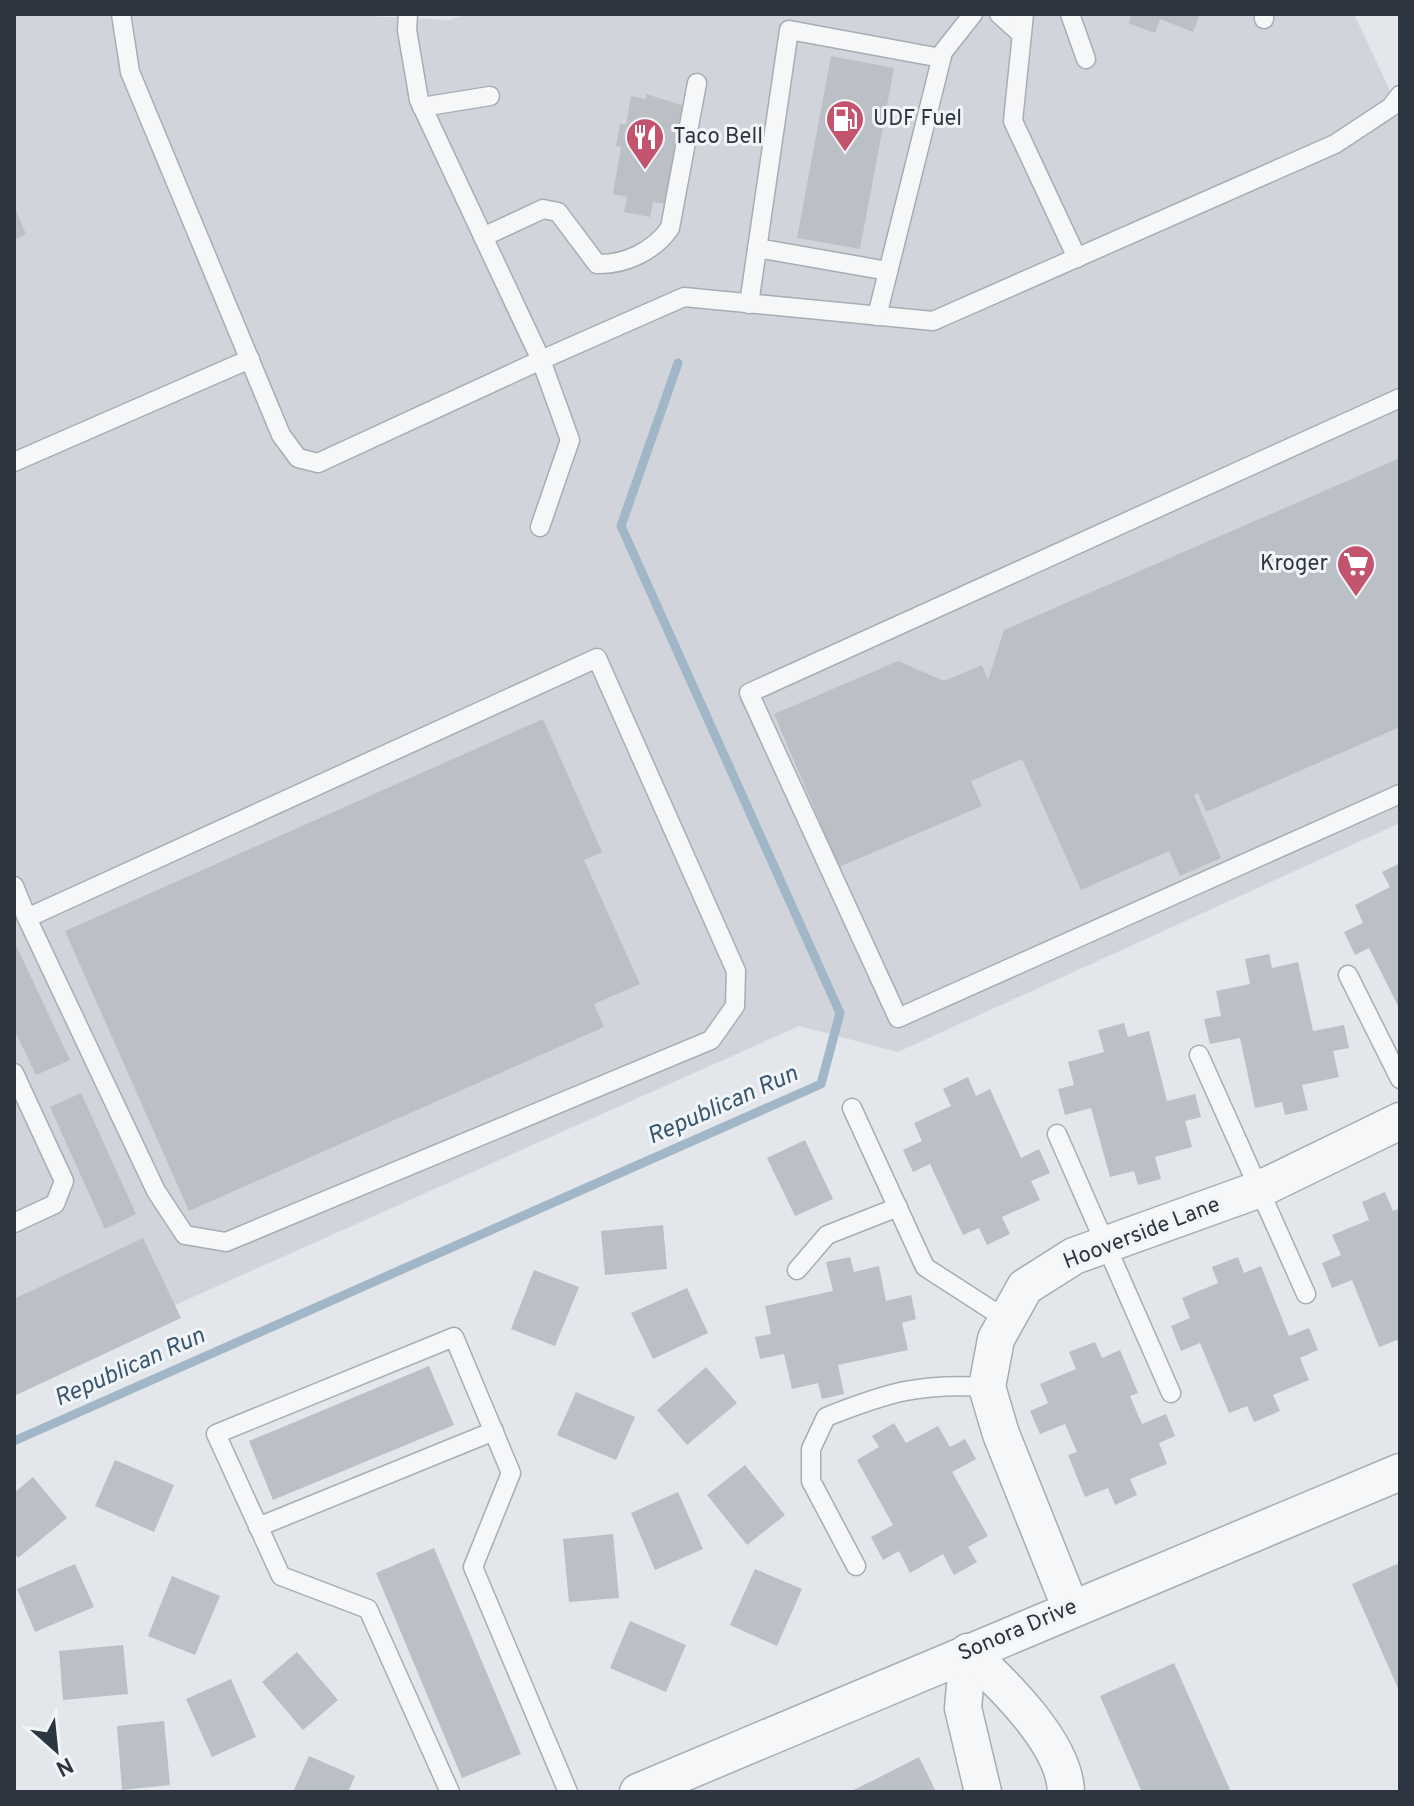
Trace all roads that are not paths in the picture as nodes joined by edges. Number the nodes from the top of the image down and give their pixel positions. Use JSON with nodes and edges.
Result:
{"nodes":[{"id":1,"x":121,"y":14,"type":"edge"},
{"id":2,"x":408,"y":14,"type":"edge"},
{"id":3,"x":973,"y":14,"type":"edge"},
{"id":4,"x":999,"y":14,"type":"edge"},
{"id":5,"x":1024,"y":14,"type":"edge"},
{"id":6,"x":1070,"y":14,"type":"edge"},
{"id":7,"x":1020,"y":33,"type":"junction"},
{"id":8,"x":941,"y":58,"type":"junction"},
{"id":9,"x":1086,"y":59,"type":"dead end"},
{"id":10,"x":697,"y":83,"type":"dead end"},
{"id":11,"x":1400,"y":95,"type":"edge"},
{"id":12,"x":490,"y":96,"type":"dead end"},
{"id":13,"x":422,"y":107,"type":"junction"},
{"id":14,"x":483,"y":237,"type":"junction"},
{"id":15,"x":757,"y":248,"type":"junction"},
{"id":16,"x":1077,"y":258,"type":"junction"},
{"id":17,"x":888,"y":271,"type":"junction"},
{"id":18,"x":749,"y":304,"type":"junction"},
{"id":19,"x":877,"y":316,"type":"junction"},
{"id":20,"x":250,"y":359,"type":"junction"},
{"id":21,"x":541,"y":360,"type":"junction"},
{"id":22,"x":1400,"y":398,"type":"edge"},
{"id":23,"x":14,"y":462,"type":"edge"},
{"id":24,"x":540,"y":527,"type":"dead end"},
{"id":25,"x":1400,"y":794,"type":"edge"},
{"id":26,"x":15,"y":890,"type":"edge"},
{"id":27,"x":27,"y":918,"type":"junction"},
{"id":28,"x":1348,"y":975,"type":"dead end"},
{"id":29,"x":1199,"y":1055,"type":"dead end"},
{"id":30,"x":14,"y":1073,"type":"edge"},
{"id":31,"x":1400,"y":1079,"type":"edge"},
{"id":32,"x":852,"y":1108,"type":"dead end"},
{"id":33,"x":1400,"y":1121,"type":"edge"},
{"id":34,"x":1057,"y":1134,"type":"dead end"},
{"id":35,"x":1260,"y":1189,"type":"junction"},
{"id":36,"x":898,"y":1207,"type":"junction"},
{"id":37,"x":14,"y":1223,"type":"edge"},
{"id":38,"x":1108,"y":1244,"type":"junction"},
{"id":39,"x":797,"y":1270,"type":"dead end"},
{"id":40,"x":1306,"y":1294,"type":"dead end"},
{"id":41,"x":1007,"y":1320,"type":"junction"},
{"id":42,"x":987,"y":1387,"type":"junction"},
{"id":43,"x":1171,"y":1393,"type":"dead end"},
{"id":44,"x":494,"y":1431,"type":"junction"},
{"id":45,"x":1400,"y":1472,"type":"edge"},
{"id":46,"x":258,"y":1527,"type":"junction"},
{"id":47,"x":856,"y":1566,"type":"dead end"},
{"id":48,"x":1071,"y":1609,"type":"junction"},
{"id":49,"x":968,"y":1652,"type":"junction"},
{"id":50,"x":659,"y":1788,"type":"edge"},
{"id":51,"x":450,"y":1792,"type":"edge"},
{"id":52,"x":568,"y":1792,"type":"edge"},
{"id":53,"x":983,"y":1792,"type":"edge"},
{"id":54,"x":1066,"y":1792,"type":"edge"}],
"edges":[{"from":1,"to":20,"type":"lane"},
{"from":2,"to":13,"type":"lane"},
{"from":3,"to":8,"type":"lane"},
{"from":4,"to":7,"type":"lane"},
{"from":5,"to":7,"type":"lane"},
{"from":6,"to":9,"type":"lane"},
{"from":7,"to":16,"type":"lane"},
{"from":8,"to":15,"type":"lane"},
{"from":8,"to":17,"type":"lane"},
{"from":10,"to":14,"type":"lane"},
{"from":11,"to":16,"type":"lane"},
{"from":12,"to":13,"type":"lane"},
{"from":13,"to":14,"type":"lane"},
{"from":14,"to":21,"type":"lane"},
{"from":15,"to":17,"type":"lane"},
{"from":15,"to":18,"type":"lane"},
{"from":16,"to":19,"type":"lane"},
{"from":17,"to":19,"type":"lane"},
{"from":18,"to":19,"type":"lane"},
{"from":18,"to":21,"type":"lane"},
{"from":20,"to":21,"type":"lane"},
{"from":20,"to":23,"type":"lane"},
{"from":21,"to":24,"type":"lane"},
{"from":22,"to":25,"type":"lane"},
{"from":26,"to":27,"type":"lane"},
{"from":27,"to":27,"type":"lane"},
{"from":28,"to":31,"type":"lane"},
{"from":29,"to":35,"type":"lane"},
{"from":30,"to":37,"type":"lane"},
{"from":32,"to":36,"type":"lane"},
{"from":33,"to":35,"type":"street","name":"Hooverside Lane"},
{"from":34,"to":38,"type":"lane"},
{"from":35,"to":38,"type":"street","name":"Hooverside Lane"},
{"from":35,"to":40,"type":"lane"},
{"from":36,"to":39,"type":"lane"},
{"from":36,"to":41,"type":"lane"},
{"from":38,"to":41,"type":"street","name":"Hooverside Lane"},
{"from":38,"to":43,"type":"lane"},
{"from":41,"to":42,"type":"street","name":"Hooverside Lane"},
{"from":42,"to":47,"type":"lane"},
{"from":42,"to":48,"type":"street","name":"Hooverside Lane"},
{"from":44,"to":46,"type":"lane"},
{"from":44,"to":46,"type":"lane"},
{"from":44,"to":52,"type":"lane"},
{"from":45,"to":48,"type":"street","name":"Sonora Drive"},
{"from":46,"to":51,"type":"lane"},
{"from":48,"to":49,"type":"street","name":"Sonora Drive"},
{"from":49,"to":50,"type":"street","name":"Sonora Drive"},
{"from":49,"to":53,"type":"street"},
{"from":49,"to":54,"type":"street"}]}
